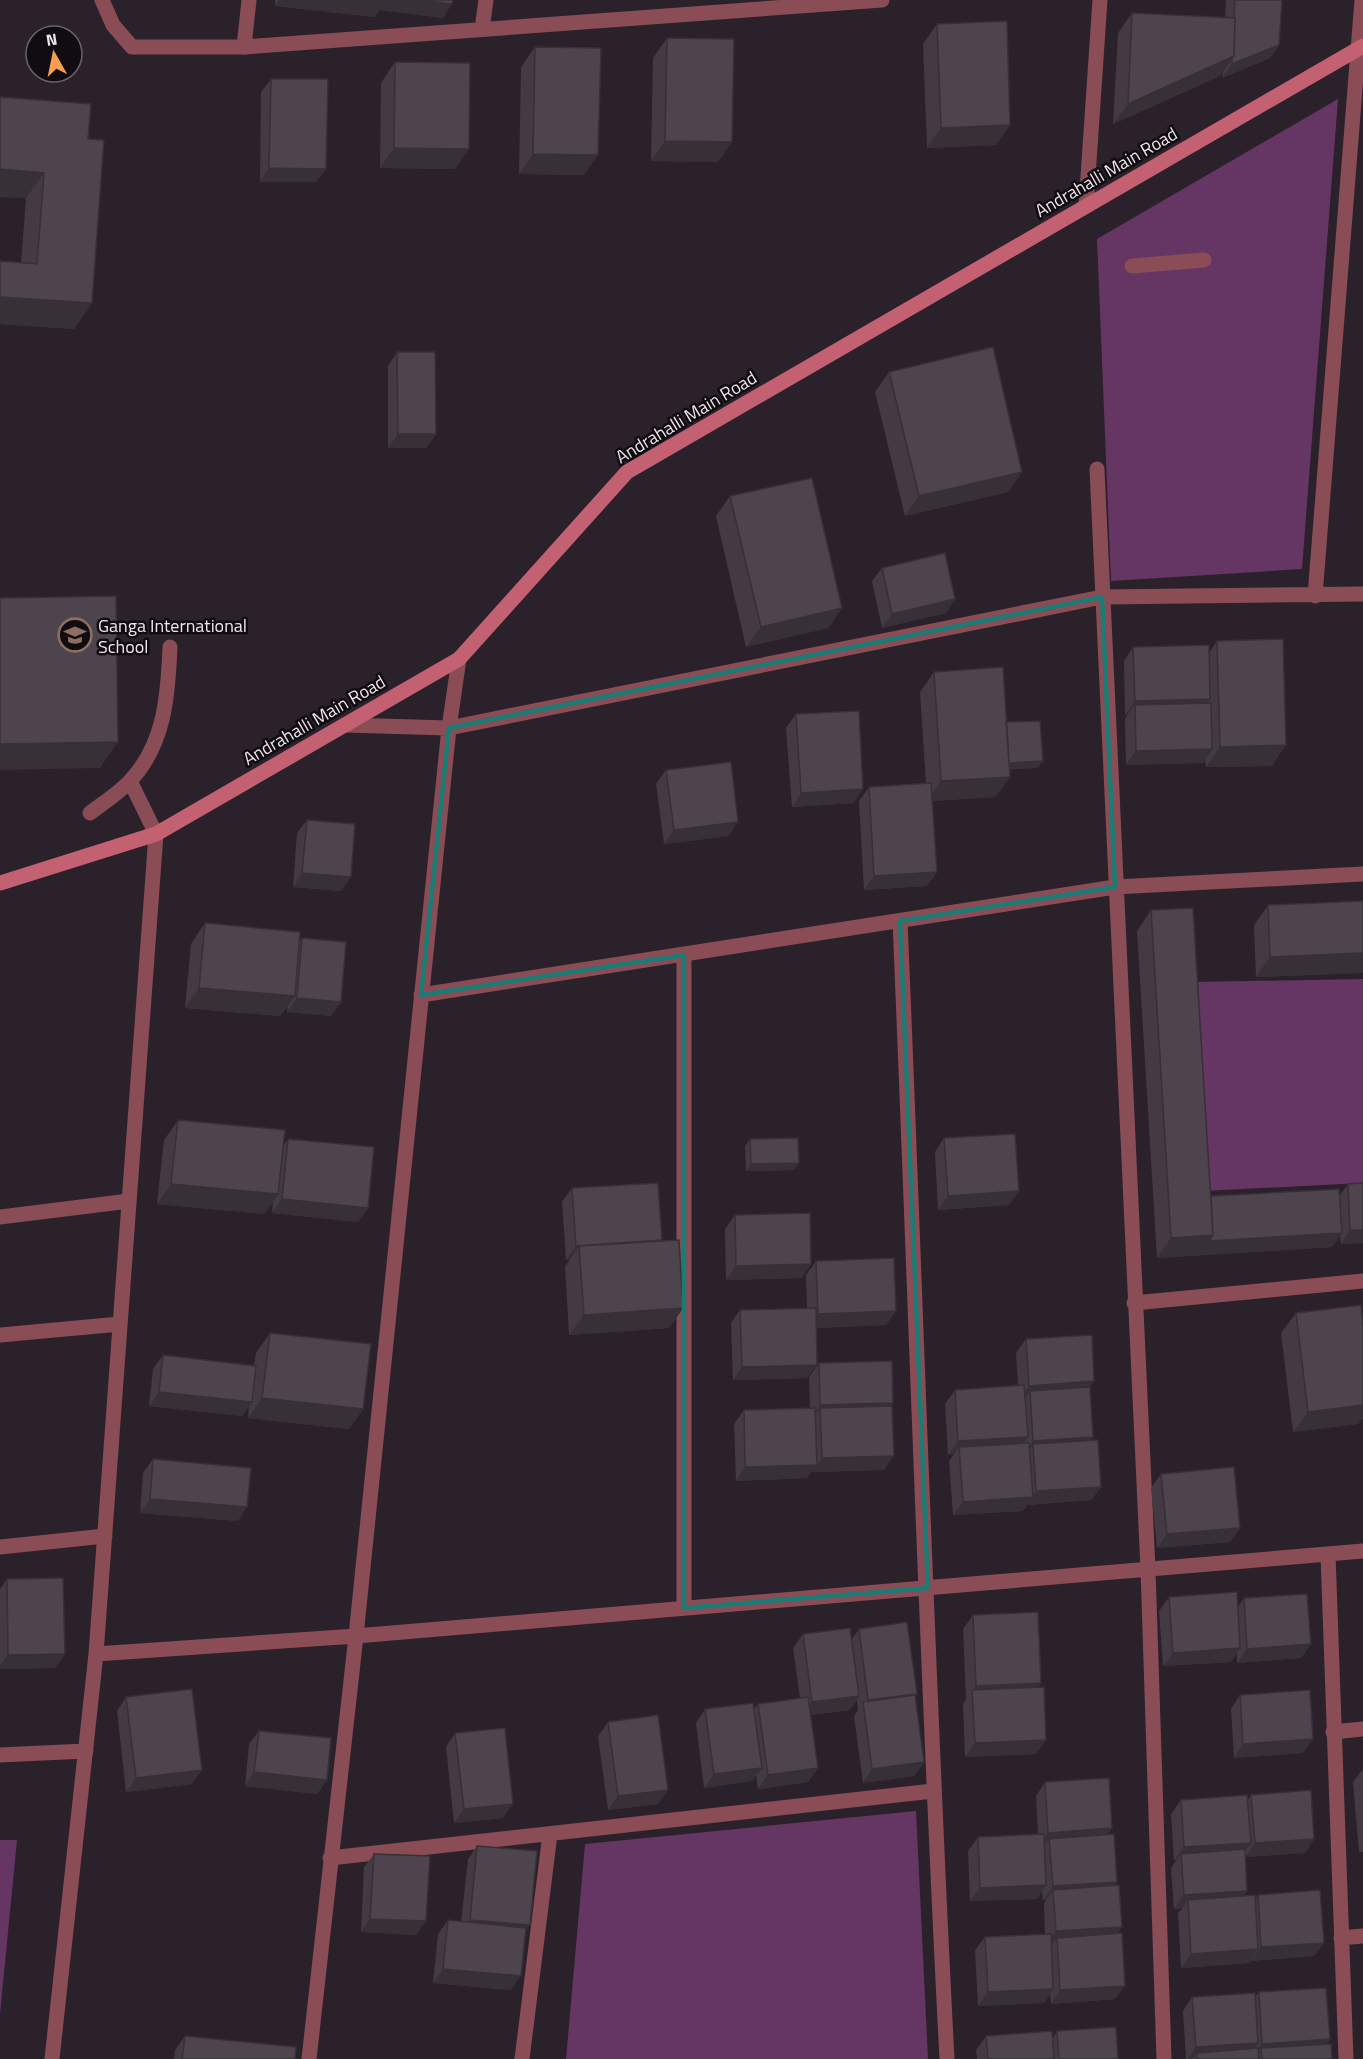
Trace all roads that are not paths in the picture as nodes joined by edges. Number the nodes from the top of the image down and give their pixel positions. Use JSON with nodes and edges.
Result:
{"nodes":[{"id":1,"x":102,"y":0,"type":"edge"},
{"id":2,"x":249,"y":0,"type":"edge"},
{"id":3,"x":486,"y":0,"type":"edge"},
{"id":4,"x":882,"y":0,"type":"edge"},
{"id":5,"x":1100,"y":0,"type":"edge"},
{"id":6,"x":1362,"y":0,"type":"edge"},
{"id":7,"x":755,"y":5,"type":"edge"},
{"id":8,"x":482,"y":29,"type":"junction"},
{"id":9,"x":244,"y":47,"type":"junction"},
{"id":10,"x":1361,"y":47,"type":"edge"},
{"id":11,"x":1086,"y":206,"type":"junction"},
{"id":12,"x":1204,"y":260,"type":"dead end"},
{"id":13,"x":1132,"y":266,"type":"dead end"},
{"id":14,"x":1097,"y":469,"type":"dead end"},
{"id":15,"x":1363,"y":594,"type":"edge"},
{"id":16,"x":1315,"y":596,"type":"junction"},
{"id":17,"x":1102,"y":597,"type":"junction"},
{"id":18,"x":170,"y":646,"type":"dead end"},
{"id":19,"x":459,"y":659,"type":"junction"},
{"id":20,"x":345,"y":725,"type":"junction"},
{"id":21,"x":449,"y":728,"type":"junction"},
{"id":22,"x":130,"y":781,"type":"junction"},
{"id":23,"x":90,"y":813,"type":"dead end"},
{"id":24,"x":156,"y":834,"type":"junction"},
{"id":25,"x":1363,"y":874,"type":"edge"},
{"id":26,"x":0,"y":883,"type":"edge"},
{"id":27,"x":1115,"y":887,"type":"junction"},
{"id":28,"x":900,"y":921,"type":"junction"},
{"id":29,"x":684,"y":954,"type":"junction"},
{"id":30,"x":421,"y":996,"type":"junction"},
{"id":31,"x":129,"y":1201,"type":"junction"},
{"id":32,"x":0,"y":1217,"type":"edge"},
{"id":33,"x":1363,"y":1281,"type":"edge"},
{"id":34,"x":1134,"y":1303,"type":"junction"},
{"id":35,"x":120,"y":1324,"type":"junction"},
{"id":36,"x":0,"y":1335,"type":"edge"},
{"id":37,"x":105,"y":1536,"type":"junction"},
{"id":38,"x":0,"y":1547,"type":"edge"},
{"id":39,"x":1363,"y":1551,"type":"edge"},
{"id":40,"x":1328,"y":1554,"type":"junction"},
{"id":41,"x":1148,"y":1569,"type":"junction"},
{"id":42,"x":928,"y":1588,"type":"junction"},
{"id":43,"x":684,"y":1608,"type":"junction"},
{"id":44,"x":356,"y":1636,"type":"junction"},
{"id":45,"x":96,"y":1654,"type":"junction"},
{"id":46,"x":1363,"y":1730,"type":"edge"},
{"id":47,"x":1333,"y":1732,"type":"junction"},
{"id":48,"x":86,"y":1750,"type":"junction"},
{"id":49,"x":0,"y":1755,"type":"edge"},
{"id":50,"x":933,"y":1791,"type":"junction"},
{"id":51,"x":550,"y":1834,"type":"junction"},
{"id":52,"x":330,"y":1858,"type":"junction"},
{"id":53,"x":1363,"y":1936,"type":"edge"},
{"id":54,"x":1341,"y":1938,"type":"junction"},
{"id":55,"x":52,"y":2059,"type":"edge"},
{"id":56,"x":309,"y":2059,"type":"edge"},
{"id":57,"x":522,"y":2059,"type":"edge"},
{"id":58,"x":947,"y":2059,"type":"edge"},
{"id":59,"x":1164,"y":2059,"type":"edge"},
{"id":60,"x":1346,"y":2059,"type":"edge"}],
"edges":[{"from":1,"to":9,"type":"street"},
{"from":2,"to":9,"type":"street"},
{"from":3,"to":8,"type":"street"},
{"from":4,"to":7,"type":"street"},
{"from":5,"to":11,"type":"street"},
{"from":6,"to":10,"type":"street"},
{"from":7,"to":8,"type":"street"},
{"from":8,"to":9,"type":"street"},
{"from":10,"to":11,"type":"main road","name":"Andrahalli Main Road"},
{"from":10,"to":16,"type":"street"},
{"from":11,"to":19,"type":"main road","name":"Andrahalli Main Road"},
{"from":12,"to":13,"type":"street"},
{"from":14,"to":17,"type":"street"},
{"from":15,"to":16,"type":"street"},
{"from":16,"to":17,"type":"street"},
{"from":17,"to":21,"type":"street"},
{"from":17,"to":27,"type":"street"},
{"from":18,"to":22,"type":"street"},
{"from":19,"to":20,"type":"main road","name":"Andrahalli Main Road"},
{"from":19,"to":21,"type":"street"},
{"from":20,"to":21,"type":"street"},
{"from":20,"to":24,"type":"main road","name":"Andrahalli Main Road"},
{"from":21,"to":30,"type":"street"},
{"from":22,"to":23,"type":"street"},
{"from":22,"to":24,"type":"street"},
{"from":24,"to":26,"type":"main road","name":"Andrahalli Main Road"},
{"from":24,"to":31,"type":"street"},
{"from":25,"to":27,"type":"street"},
{"from":27,"to":28,"type":"street"},
{"from":27,"to":34,"type":"street"},
{"from":28,"to":29,"type":"street"},
{"from":28,"to":42,"type":"street"},
{"from":29,"to":30,"type":"street"},
{"from":29,"to":43,"type":"street"},
{"from":30,"to":44,"type":"street"},
{"from":31,"to":32,"type":"street"},
{"from":31,"to":35,"type":"street"},
{"from":33,"to":34,"type":"street"},
{"from":34,"to":41,"type":"street"},
{"from":35,"to":36,"type":"street"},
{"from":35,"to":37,"type":"street"},
{"from":37,"to":38,"type":"street"},
{"from":37,"to":45,"type":"street"},
{"from":39,"to":40,"type":"street"},
{"from":40,"to":41,"type":"street"},
{"from":40,"to":47,"type":"street"},
{"from":41,"to":42,"type":"street"},
{"from":41,"to":59,"type":"street"},
{"from":42,"to":43,"type":"street"},
{"from":42,"to":50,"type":"street"},
{"from":43,"to":44,"type":"street"},
{"from":44,"to":45,"type":"street"},
{"from":44,"to":52,"type":"street"},
{"from":45,"to":48,"type":"street"},
{"from":46,"to":47,"type":"street"},
{"from":47,"to":54,"type":"street"},
{"from":48,"to":49,"type":"street"},
{"from":48,"to":55,"type":"street"},
{"from":50,"to":51,"type":"street"},
{"from":50,"to":58,"type":"street"},
{"from":51,"to":52,"type":"street"},
{"from":51,"to":57,"type":"street"},
{"from":52,"to":56,"type":"street"},
{"from":53,"to":54,"type":"street"},
{"from":54,"to":60,"type":"street"}]}
